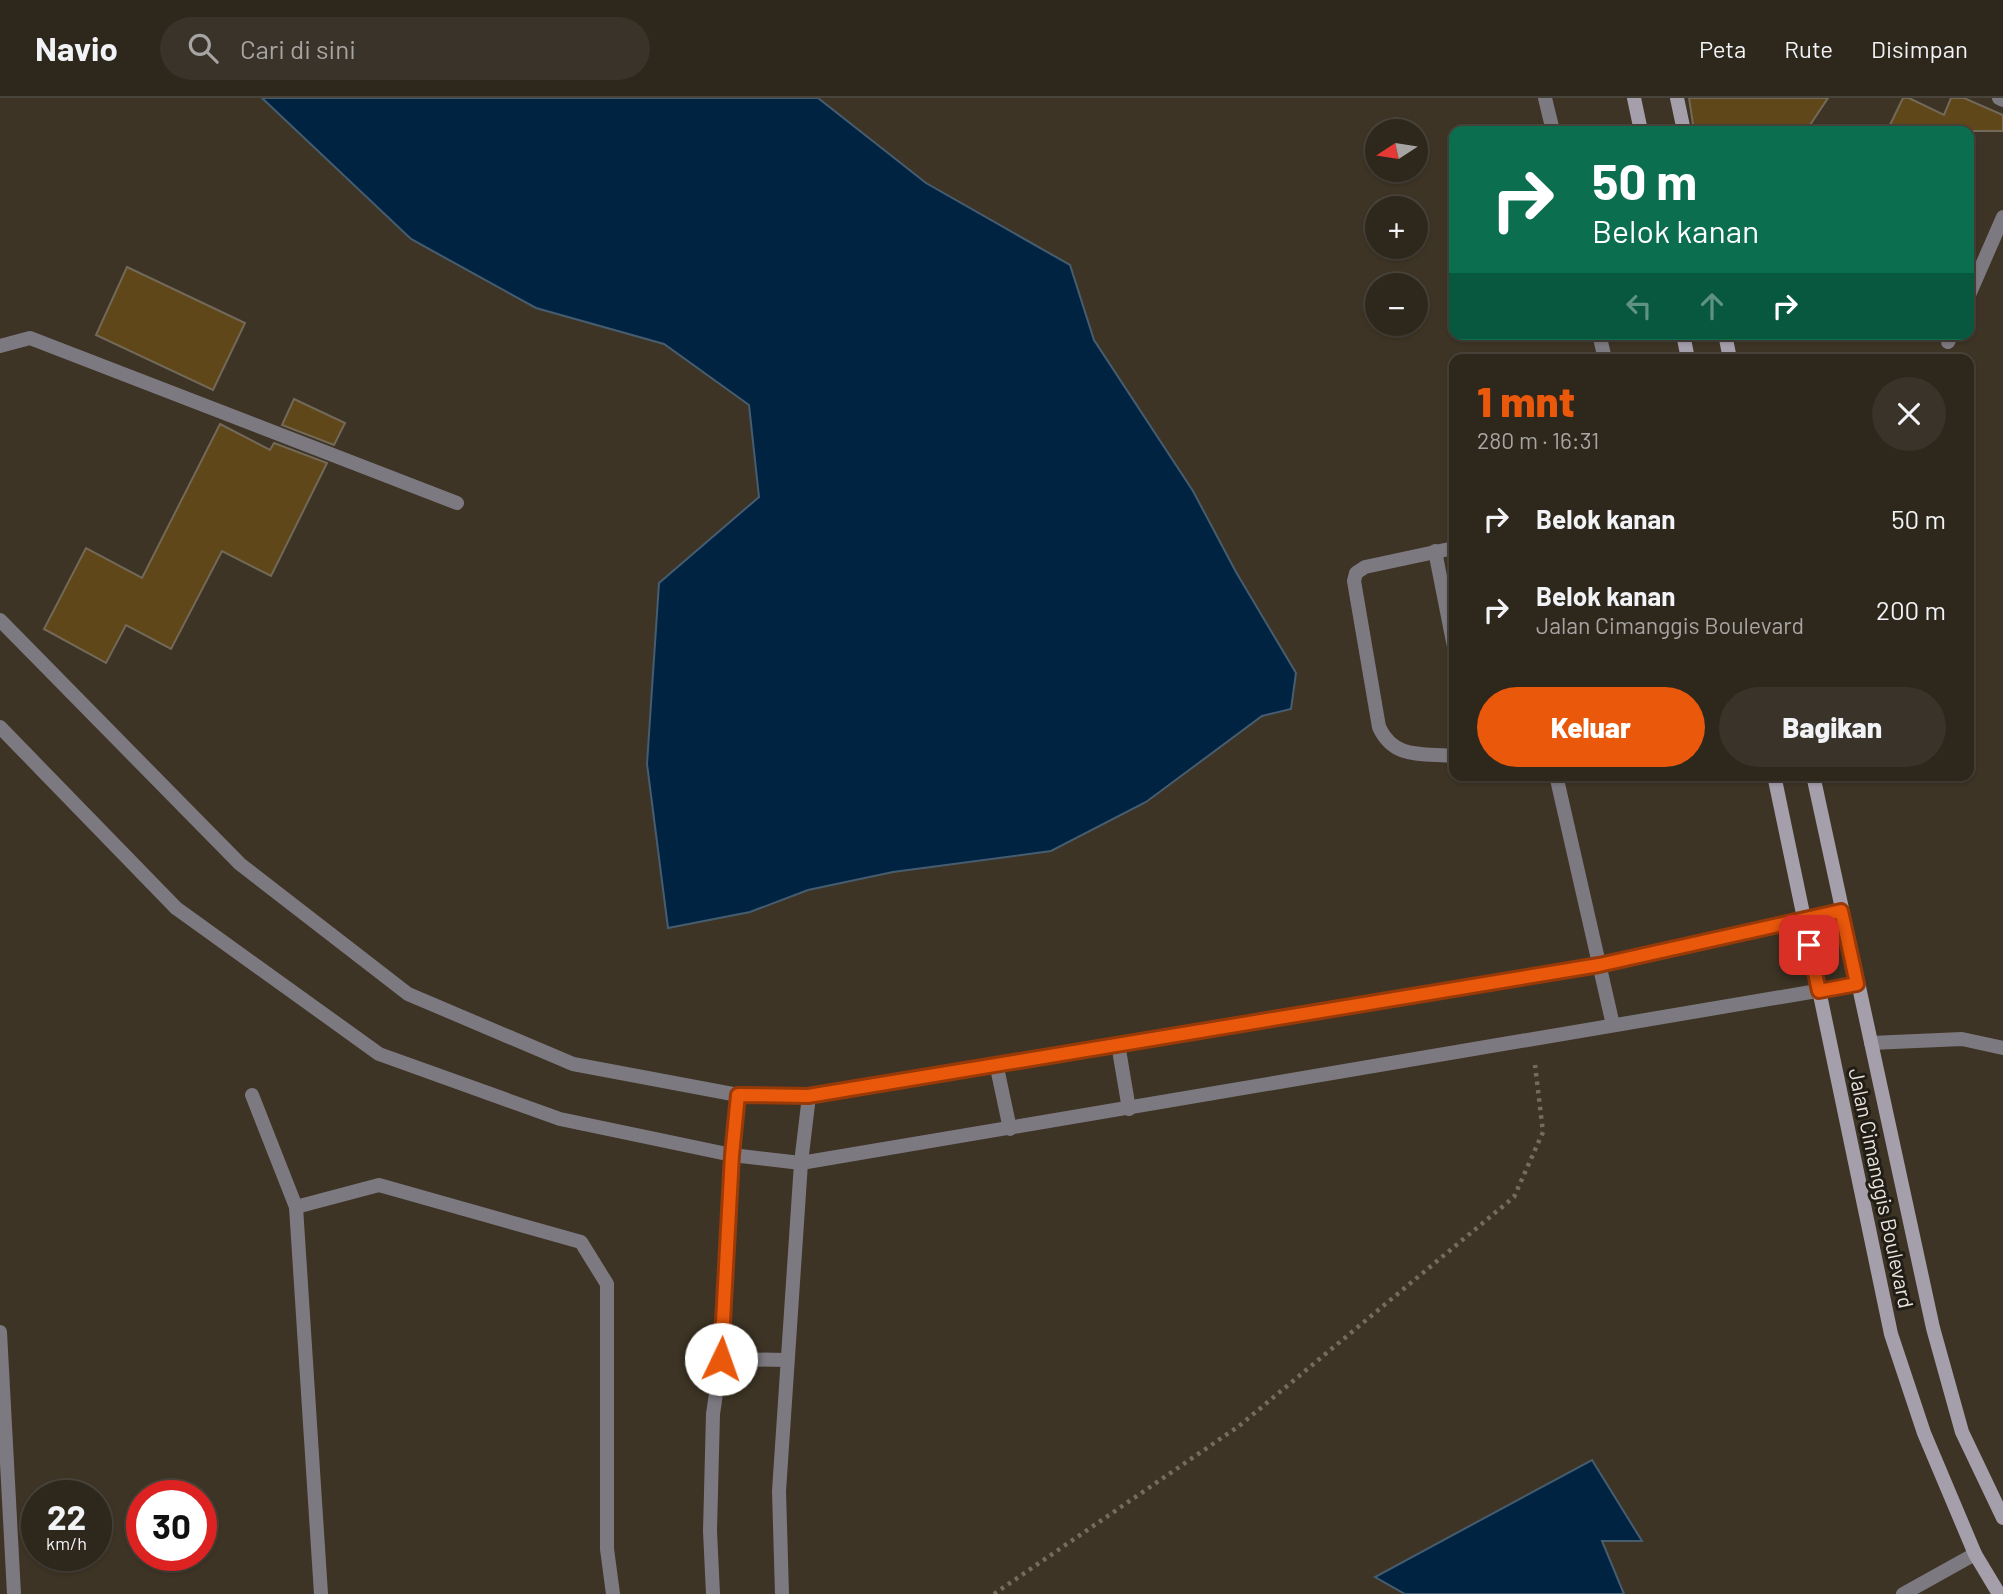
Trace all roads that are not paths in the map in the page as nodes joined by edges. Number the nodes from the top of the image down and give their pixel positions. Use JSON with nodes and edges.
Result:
{"nodes":[{"id":1,"x":1545,"y":98,"type":"edge"},
{"id":2,"x":1634,"y":98,"type":"edge"},
{"id":3,"x":1677,"y":98,"type":"edge"},
{"id":4,"x":1552,"y":126,"type":"edge"},
{"id":5,"x":1640,"y":126,"type":"edge"},
{"id":6,"x":1683,"y":126,"type":"edge"},
{"id":7,"x":2003,"y":218,"type":"edge"},
{"id":8,"x":1974,"y":284,"type":"edge"},
{"id":9,"x":0,"y":346,"type":"edge"},
{"id":10,"x":457,"y":503,"type":"dead end"},
{"id":11,"x":1449,"y":549,"type":"edge"},
{"id":12,"x":1435,"y":551,"type":"junction"},
{"id":13,"x":0,"y":620,"type":"edge"},
{"id":14,"x":1449,"y":622,"type":"edge"},
{"id":15,"x":0,"y":727,"type":"edge"},
{"id":16,"x":1449,"y":756,"type":"edge"},
{"id":17,"x":1557,"y":781,"type":"edge"},
{"id":18,"x":1775,"y":781,"type":"edge"},
{"id":19,"x":1815,"y":781,"type":"edge"},
{"id":20,"x":1841,"y":911,"type":"junction"},
{"id":21,"x":1804,"y":922,"type":"junction"},
{"id":22,"x":1599,"y":965,"type":"junction"},
{"id":23,"x":1857,"y":984,"type":"junction"},
{"id":24,"x":1819,"y":991,"type":"junction"},
{"id":25,"x":1613,"y":1026,"type":"junction"},
{"id":26,"x":1871,"y":1043,"type":"junction"},
{"id":27,"x":1118,"y":1044,"type":"junction"},
{"id":28,"x":2003,"y":1048,"type":"edge"},
{"id":29,"x":996,"y":1063,"type":"junction"},
{"id":30,"x":252,"y":1095,"type":"dead end"},
{"id":31,"x":738,"y":1095,"type":"junction"},
{"id":32,"x":808,"y":1096,"type":"junction"},
{"id":33,"x":1129,"y":1109,"type":"junction"},
{"id":34,"x":1010,"y":1129,"type":"junction"},
{"id":35,"x":732,"y":1155,"type":"junction"},
{"id":36,"x":801,"y":1163,"type":"junction"},
{"id":37,"x":296,"y":1207,"type":"junction"},
{"id":38,"x":0,"y":1332,"type":"edge"},
{"id":39,"x":721,"y":1359,"type":"junction"},
{"id":40,"x":787,"y":1360,"type":"junction"},
{"id":41,"x":2003,"y":1518,"type":"edge"},
{"id":42,"x":1975,"y":1554,"type":"junction"},
{"id":43,"x":14,"y":1594,"type":"edge"},
{"id":44,"x":321,"y":1594,"type":"edge"},
{"id":45,"x":613,"y":1594,"type":"edge"},
{"id":46,"x":713,"y":1594,"type":"edge"},
{"id":47,"x":782,"y":1594,"type":"edge"},
{"id":48,"x":1903,"y":1594,"type":"edge"},
{"id":49,"x":1998,"y":1594,"type":"edge"}],
"edges":[{"from":1,"to":4,"type":"street"},
{"from":2,"to":5,"type":"main road"},
{"from":3,"to":6,"type":"main road"},
{"from":7,"to":8,"type":"street"},
{"from":9,"to":10,"type":"street"},
{"from":11,"to":12,"type":"street"},
{"from":12,"to":14,"type":"street"},
{"from":12,"to":16,"type":"street"},
{"from":13,"to":31,"type":"street"},
{"from":15,"to":35,"type":"street"},
{"from":17,"to":22,"type":"street"},
{"from":18,"to":21,"type":"main road","name":"Jalan Cimanggis Boulevard"},
{"from":19,"to":20,"type":"main road","name":"Jalan Cimanggis Boulevard"},
{"from":20,"to":21,"type":"street"},
{"from":20,"to":23,"type":"main road","name":"Jalan Cimanggis Boulevard"},
{"from":21,"to":22,"type":"street"},
{"from":21,"to":24,"type":"main road","name":"Jalan Cimanggis Boulevard"},
{"from":22,"to":25,"type":"street"},
{"from":22,"to":27,"type":"street"},
{"from":23,"to":24,"type":"street"},
{"from":23,"to":26,"type":"main road","name":"Jalan Cimanggis Boulevard"},
{"from":24,"to":25,"type":"street"},
{"from":24,"to":42,"type":"main road","name":"Jalan Cimanggis Boulevard"},
{"from":25,"to":33,"type":"street"},
{"from":26,"to":28,"type":"street"},
{"from":26,"to":41,"type":"main road","name":"Jalan Cimanggis Boulevard"},
{"from":27,"to":29,"type":"street"},
{"from":27,"to":33,"type":"street"},
{"from":29,"to":32,"type":"street"},
{"from":29,"to":34,"type":"street"},
{"from":30,"to":37,"type":"street"},
{"from":31,"to":32,"type":"street"},
{"from":31,"to":35,"type":"street"},
{"from":32,"to":36,"type":"street"},
{"from":33,"to":34,"type":"street"},
{"from":34,"to":36,"type":"street"},
{"from":35,"to":36,"type":"street"},
{"from":35,"to":39,"type":"street"},
{"from":36,"to":40,"type":"street"},
{"from":37,"to":44,"type":"street"},
{"from":37,"to":45,"type":"street"},
{"from":38,"to":43,"type":"street"},
{"from":39,"to":40,"type":"street"},
{"from":39,"to":46,"type":"street"},
{"from":40,"to":47,"type":"street"},
{"from":42,"to":48,"type":"street"},
{"from":42,"to":49,"type":"main road","name":"Jalan Cimanggis Boulevard"}]}
